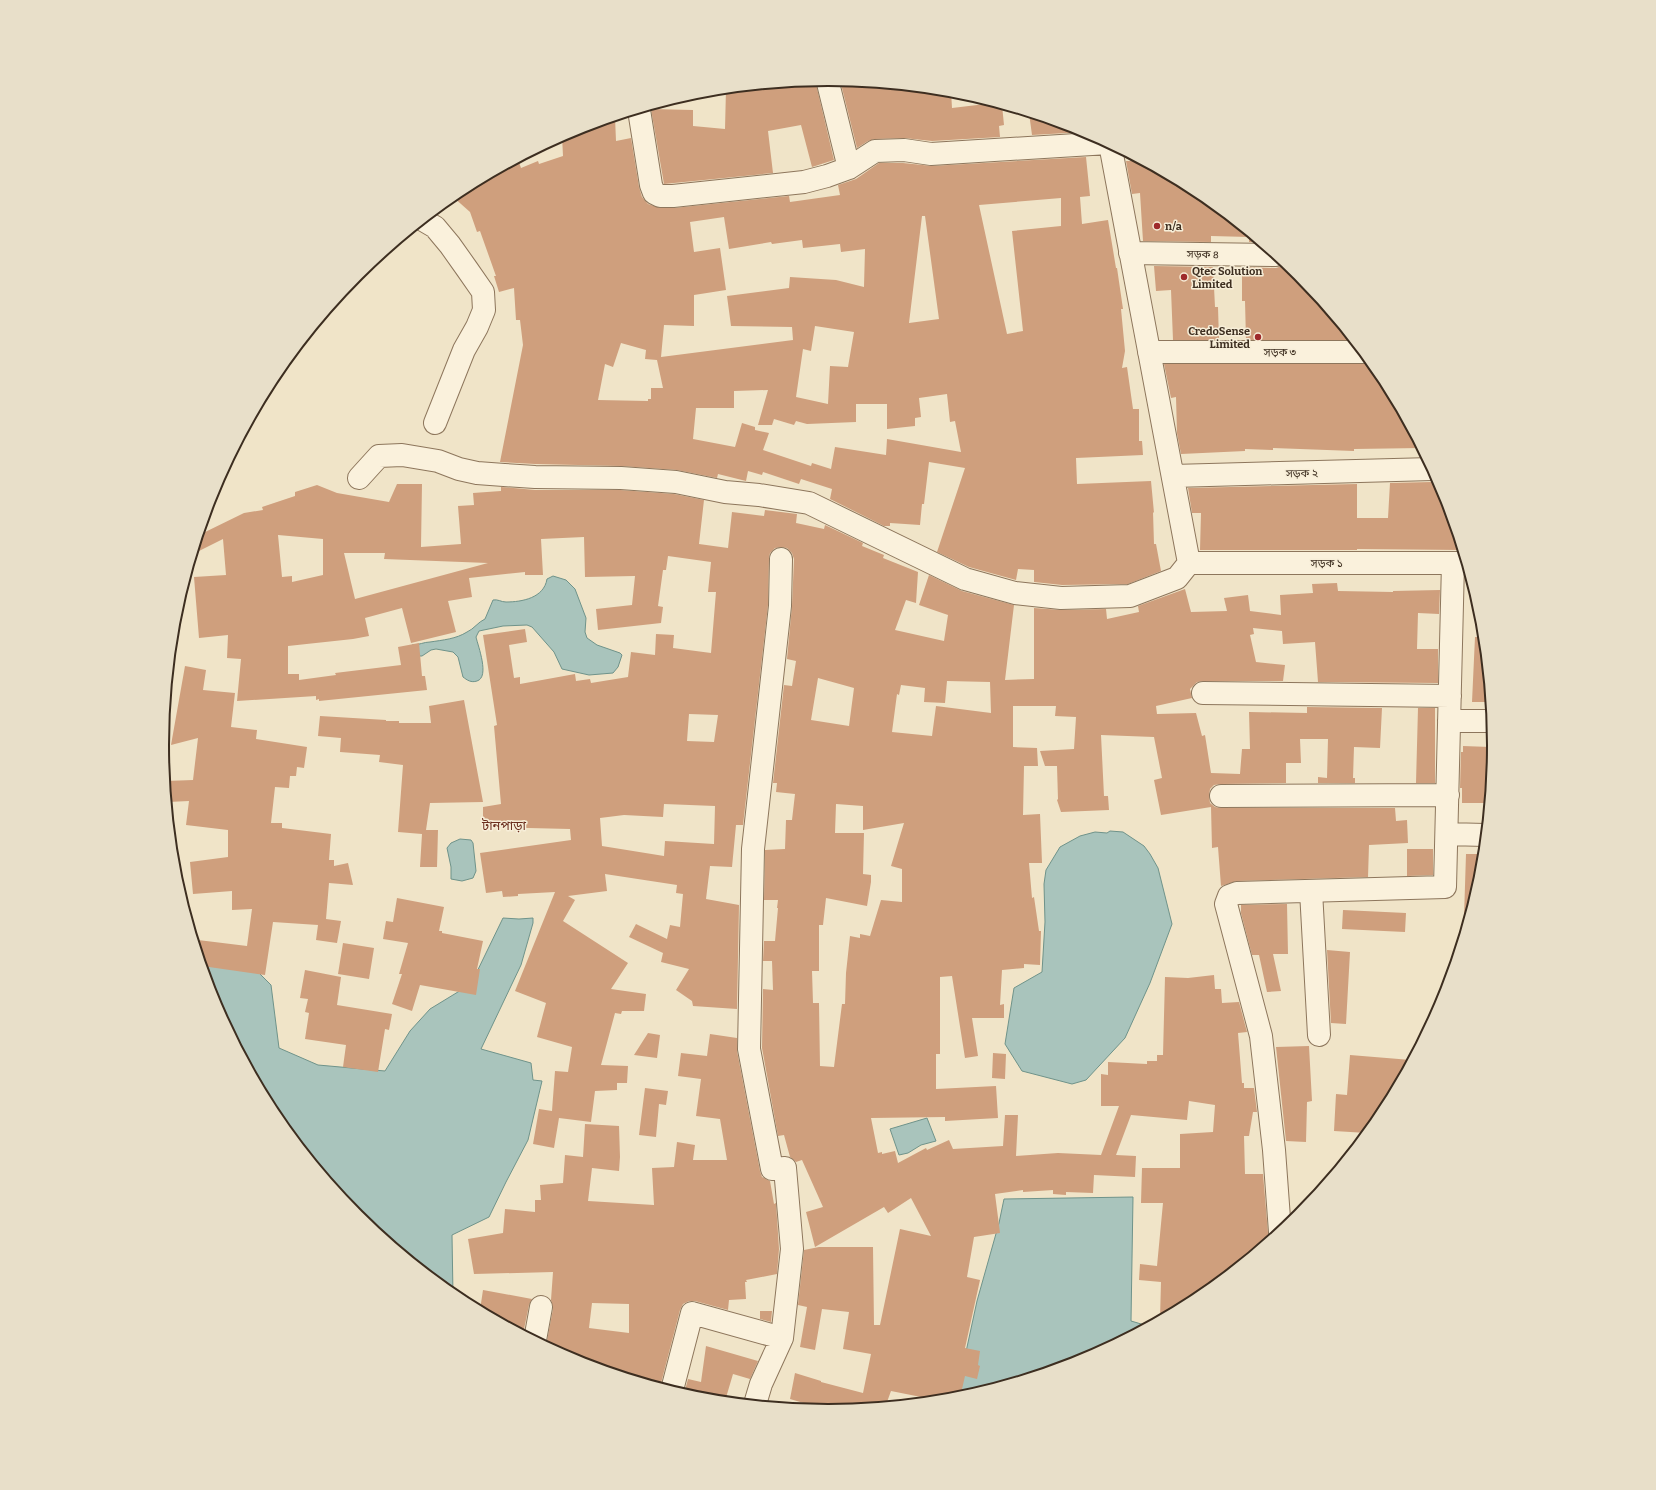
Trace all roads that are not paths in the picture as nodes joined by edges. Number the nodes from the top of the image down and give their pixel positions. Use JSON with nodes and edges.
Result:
{"nodes":[{"id":1,"x":829,"y":86,"type":"edge"},
{"id":2,"x":640,"y":114,"type":"edge"},
{"id":3,"x":1103,"y":146,"type":"edge"},
{"id":4,"x":1113,"y":151,"type":"edge"},
{"id":5,"x":849,"y":168,"type":"junction"},
{"id":6,"x":427,"y":222,"type":"edge"},
{"id":7,"x":1130,"y":253,"type":"junction"},
{"id":8,"x":1268,"y":255,"type":"edge"},
{"id":9,"x":1149,"y":352,"type":"junction"},
{"id":10,"x":1357,"y":352,"type":"edge"},
{"id":11,"x":435,"y":423,"type":"dead end"},
{"id":12,"x":1426,"y":469,"type":"edge"},
{"id":13,"x":1173,"y":476,"type":"junction"},
{"id":14,"x":359,"y":478,"type":"dead end"},
{"id":15,"x":781,"y":559,"type":"dead end"},
{"id":16,"x":1190,"y":563,"type":"junction"},
{"id":17,"x":1459,"y":563,"type":"edge"},
{"id":18,"x":1203,"y":693,"type":"dead end"},
{"id":19,"x":1450,"y":696,"type":"junction"},
{"id":20,"x":1486,"y":720,"type":"edge"},
{"id":21,"x":1449,"y":721,"type":"junction"},
{"id":22,"x":1448,"y":795,"type":"junction"},
{"id":23,"x":1221,"y":796,"type":"dead end"},
{"id":24,"x":1447,"y":834,"type":"junction"},
{"id":25,"x":1480,"y":835,"type":"edge"},
{"id":26,"x":1311,"y":891,"type":"junction"},
{"id":27,"x":1319,"y":1035,"type":"dead end"},
{"id":28,"x":1279,"y":1225,"type":"edge"},
{"id":29,"x":541,"y":1307,"type":"dead end"},
{"id":30,"x":536,"y":1335,"type":"edge"},
{"id":31,"x":782,"y":1338,"type":"junction"},
{"id":32,"x":673,"y":1385,"type":"edge"},
{"id":33,"x":756,"y":1400,"type":"edge"}],
"edges":[{"from":1,"to":5,"type":"street"},
{"from":2,"to":5,"type":"street"},
{"from":3,"to":5,"type":"street"},
{"from":4,"to":7,"type":"street"},
{"from":6,"to":11,"type":"street"},
{"from":7,"to":8,"type":"street","name":"সড়ক ৪"},
{"from":7,"to":9,"type":"street"},
{"from":9,"to":10,"type":"street","name":"সড়ক ৩"},
{"from":9,"to":13,"type":"street"},
{"from":12,"to":13,"type":"street","name":"সড়ক ২"},
{"from":13,"to":16,"type":"street"},
{"from":14,"to":16,"type":"street"},
{"from":15,"to":31,"type":"street"},
{"from":16,"to":17,"type":"street","name":"সড়ক ১"},
{"from":17,"to":19,"type":"street"},
{"from":18,"to":19,"type":"street"},
{"from":19,"to":21,"type":"street"},
{"from":20,"to":21,"type":"street"},
{"from":21,"to":22,"type":"street"},
{"from":22,"to":23,"type":"street"},
{"from":22,"to":24,"type":"street"},
{"from":24,"to":25,"type":"street"},
{"from":24,"to":26,"type":"street"},
{"from":26,"to":27,"type":"street"},
{"from":26,"to":28,"type":"street"},
{"from":29,"to":30,"type":"street"},
{"from":31,"to":32,"type":"street"},
{"from":31,"to":33,"type":"street"}]}
